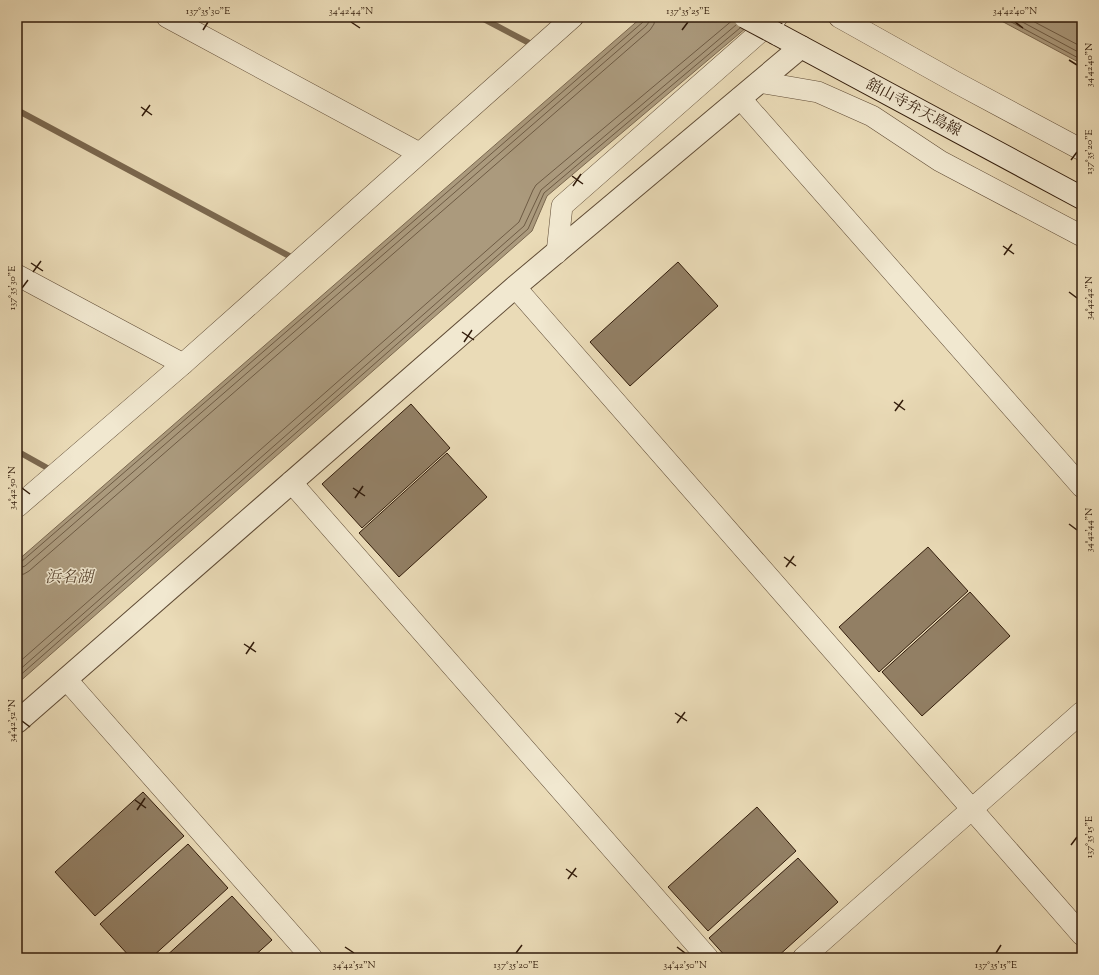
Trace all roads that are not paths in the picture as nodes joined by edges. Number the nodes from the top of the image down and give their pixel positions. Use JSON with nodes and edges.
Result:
{"nodes":[{"id":1,"x":167,"y":17,"type":"edge"},
{"id":2,"x":572,"y":17,"type":"edge"},
{"id":3,"x":745,"y":17,"type":"edge"},
{"id":4,"x":839,"y":17,"type":"edge"},
{"id":5,"x":777,"y":26,"type":"edge"},
{"id":6,"x":801,"y":47,"type":"junction"},
{"id":7,"x":759,"y":82,"type":"junction"},
{"id":8,"x":740,"y":98,"type":"junction"},
{"id":9,"x":1082,"y":150,"type":"edge"},
{"id":10,"x":419,"y":152,"type":"junction"},
{"id":11,"x":1082,"y":198,"type":"edge"},
{"id":12,"x":1082,"y":236,"type":"edge"},
{"id":13,"x":557,"y":253,"type":"junction"},
{"id":14,"x":17,"y":275,"type":"edge"},
{"id":15,"x":514,"y":287,"type":"junction"},
{"id":16,"x":183,"y":364,"type":"junction"},
{"id":17,"x":291,"y":482,"type":"junction"},
{"id":18,"x":1082,"y":488,"type":"edge"},
{"id":19,"x":17,"y":507,"type":"edge"},
{"id":20,"x":66,"y":679,"type":"junction"},
{"id":21,"x":1082,"y":712,"type":"edge"},
{"id":22,"x":17,"y":722,"type":"edge"},
{"id":23,"x":973,"y":810,"type":"junction"},
{"id":24,"x":1082,"y":935,"type":"edge"},
{"id":25,"x":312,"y":958,"type":"edge"},
{"id":26,"x":708,"y":958,"type":"edge"},
{"id":27,"x":803,"y":958,"type":"edge"}],
"edges":[{"from":1,"to":10,"type":"street"},
{"from":2,"to":10,"type":"street"},
{"from":3,"to":5,"type":"street","name":"舘山寺弁天島線","bridge":true},
{"from":4,"to":9,"type":"street"},
{"from":5,"to":6,"type":"street","name":"舘山寺弁天島線"},
{"from":5,"to":13,"type":"street"},
{"from":6,"to":7,"type":"street"},
{"from":6,"to":11,"type":"street","name":"舘山寺弁天島線"},
{"from":7,"to":8,"type":"street"},
{"from":7,"to":12,"type":"street"},
{"from":8,"to":13,"type":"street"},
{"from":8,"to":18,"type":"street"},
{"from":10,"to":16,"type":"street"},
{"from":13,"to":15,"type":"street"},
{"from":14,"to":16,"type":"street"},
{"from":15,"to":17,"type":"street"},
{"from":15,"to":23,"type":"street"},
{"from":16,"to":19,"type":"street"},
{"from":17,"to":20,"type":"street"},
{"from":17,"to":26,"type":"street"},
{"from":20,"to":22,"type":"street"},
{"from":20,"to":25,"type":"street"},
{"from":21,"to":23,"type":"street"},
{"from":23,"to":24,"type":"street"},
{"from":23,"to":27,"type":"street"}]}
